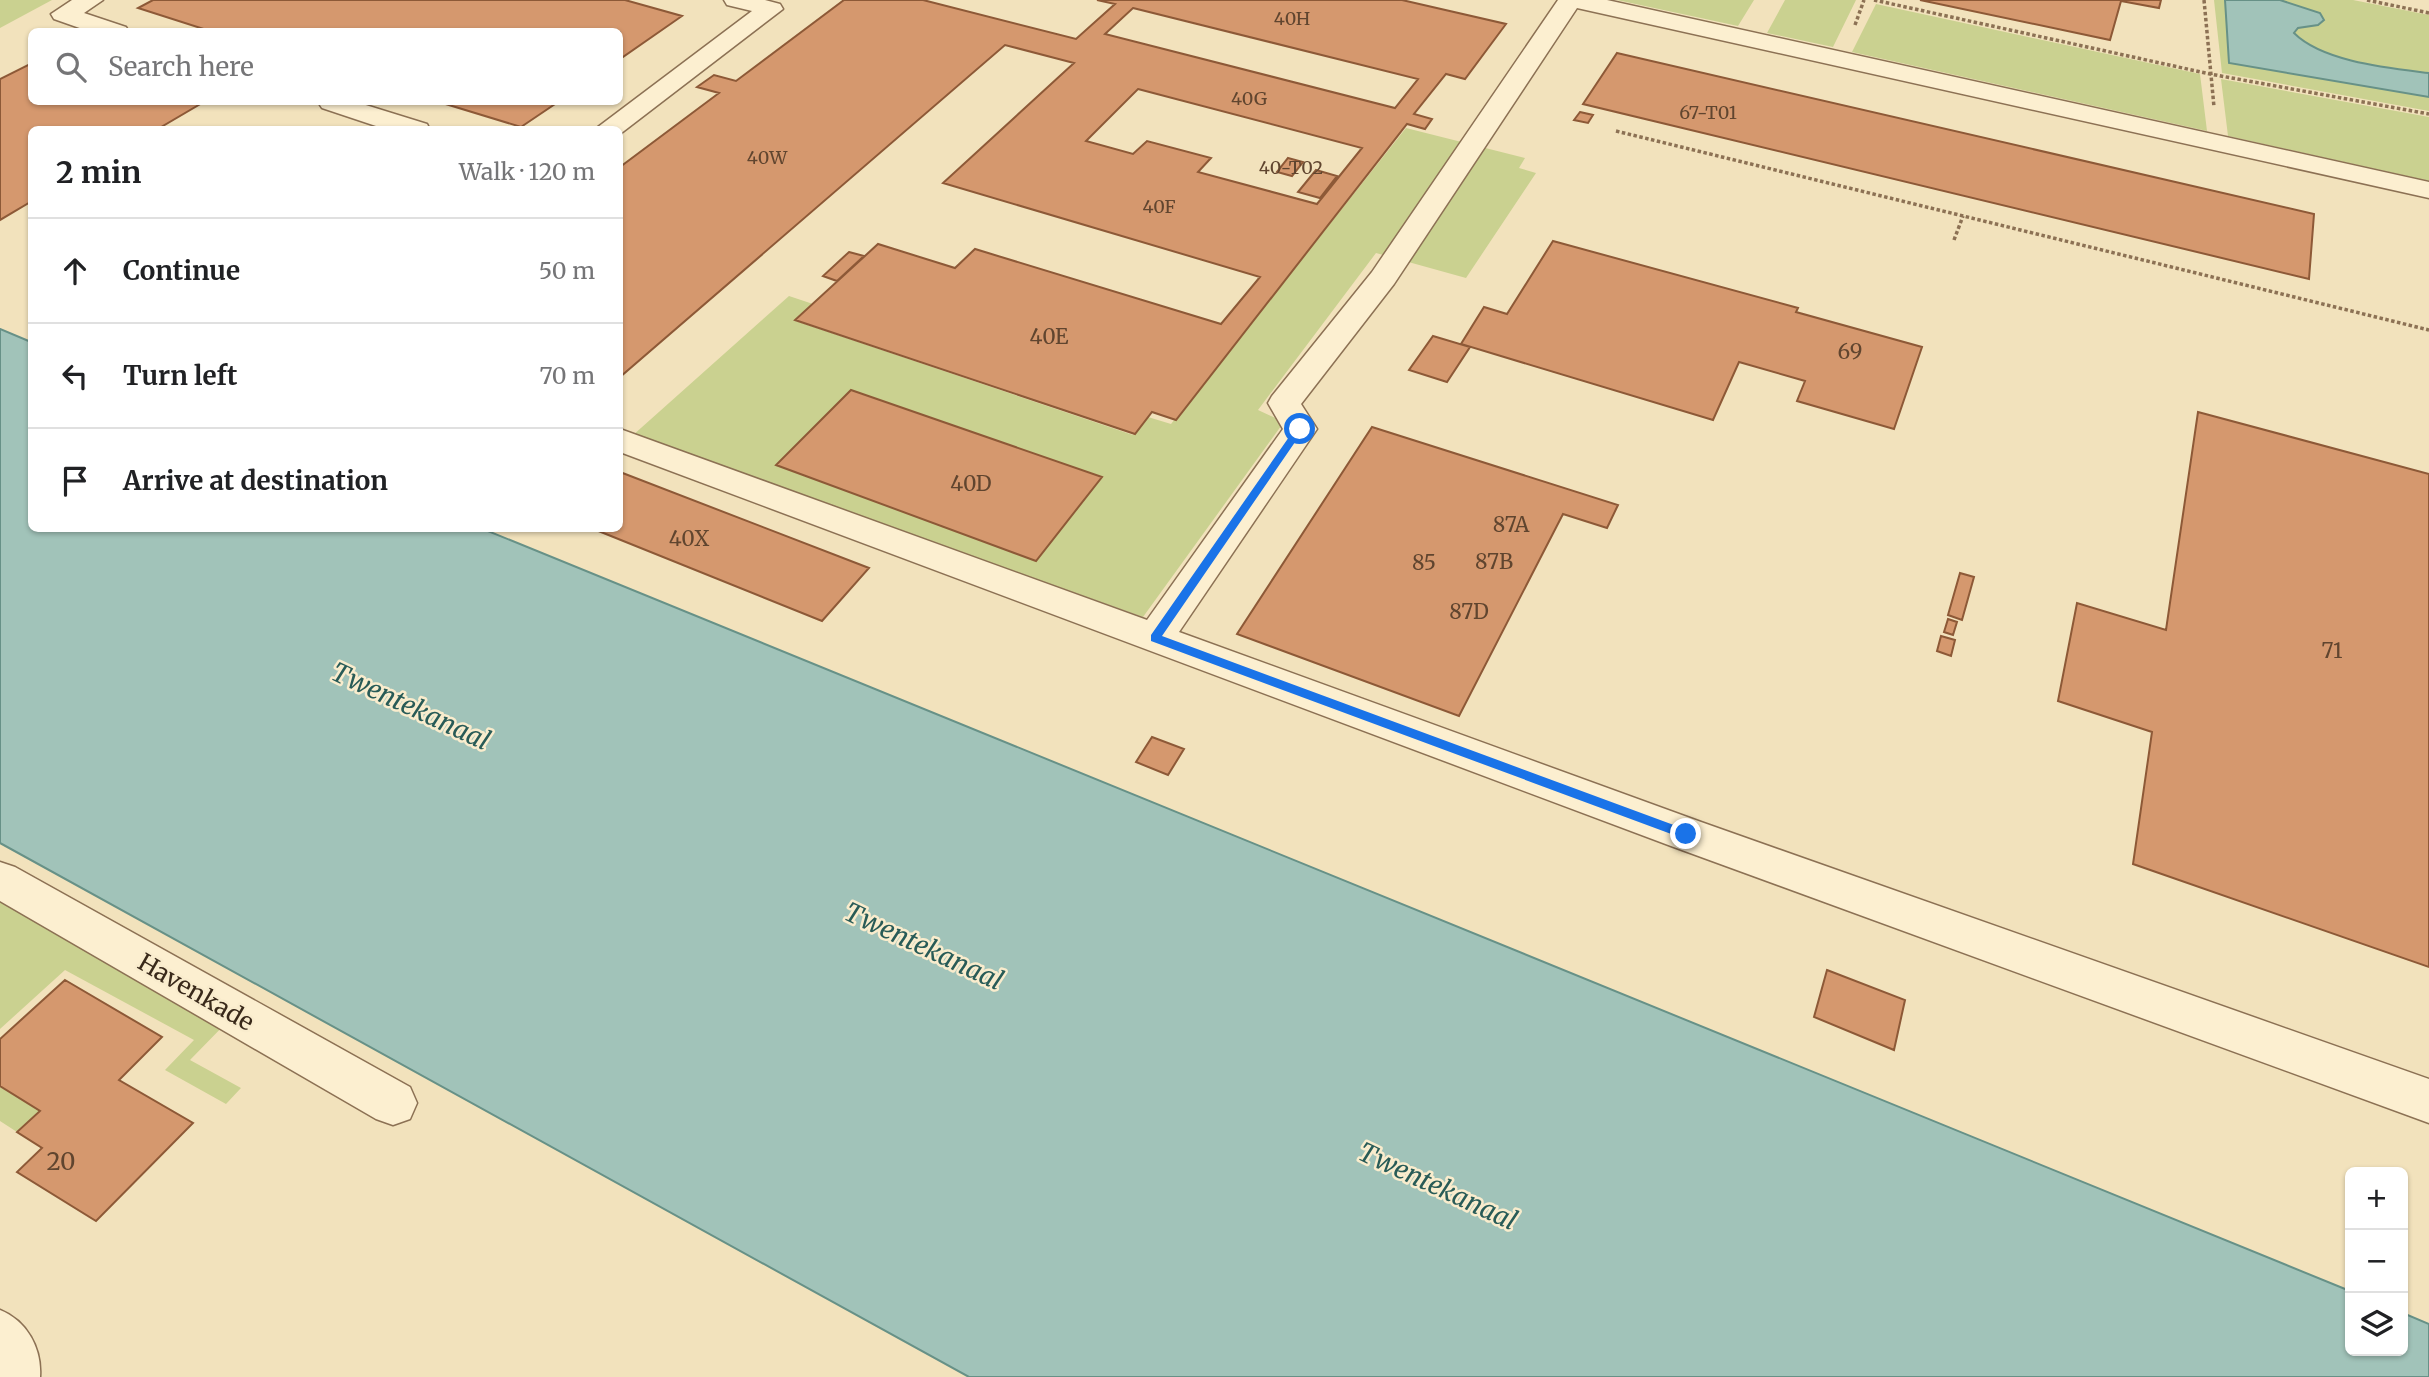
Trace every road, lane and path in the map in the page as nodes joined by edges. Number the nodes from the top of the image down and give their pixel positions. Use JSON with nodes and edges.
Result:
{"nodes":[{"id":1,"x":90,"y":0,"type":"edge"},
{"id":2,"x":736,"y":0,"type":"edge"},
{"id":3,"x":1572,"y":0,"type":"edge"},
{"id":4,"x":1874,"y":0,"type":"edge"},
{"id":5,"x":2204,"y":0,"type":"edge"},
{"id":6,"x":2367,"y":0,"type":"edge"},
{"id":7,"x":2407,"y":0,"type":"edge"},
{"id":8,"x":2407,"y":8,"type":"junction"},
{"id":9,"x":2429,"y":13,"type":"edge"},
{"id":10,"x":105,"y":28,"type":"edge"},
{"id":11,"x":2210,"y":74,"type":"junction"},
{"id":12,"x":340,"y":105,"type":"edge"},
{"id":13,"x":2429,"y":114,"type":"edge"},
{"id":14,"x":405,"y":126,"type":"edge"},
{"id":15,"x":612,"y":126,"type":"edge"},
{"id":16,"x":1616,"y":131,"type":"dead end"},
{"id":17,"x":2219,"y":143,"type":"junction"},
{"id":18,"x":2429,"y":190,"type":"edge"},
{"id":19,"x":1963,"y":216,"type":"junction"},
{"id":20,"x":1954,"y":240,"type":"dead end"},
{"id":21,"x":2429,"y":330,"type":"edge"},
{"id":22,"x":623,"y":441,"type":"edge"},
{"id":23,"x":1155,"y":638,"type":"junction"},
{"id":24,"x":0,"y":880,"type":"edge"},
{"id":25,"x":2429,"y":1101,"type":"edge"},
{"id":26,"x":393,"y":1103,"type":"dead end"},
{"id":27,"x":0,"y":1336,"type":"edge"},
{"id":28,"x":14,"y":1377,"type":"edge"}],
"edges":[{"from":1,"to":10,"type":"street"},
{"from":2,"to":15,"type":"street"},
{"from":3,"to":17,"type":"street"},
{"from":3,"to":23,"type":"street"},
{"from":4,"to":11,"type":"path"},
{"from":5,"to":11,"type":"path"},
{"from":6,"to":8,"type":"path"},
{"from":7,"to":8,"type":"path"},
{"from":8,"to":9,"type":"path"},
{"from":11,"to":13,"type":"path"},
{"from":11,"to":17,"type":"path"},
{"from":12,"to":14,"type":"street"},
{"from":16,"to":19,"type":"path"},
{"from":17,"to":18,"type":"street"},
{"from":19,"to":20,"type":"path"},
{"from":19,"to":21,"type":"path"},
{"from":22,"to":23,"type":"street"},
{"from":23,"to":25,"type":"street"},
{"from":24,"to":26,"type":"street","name":"Havenkade"},
{"from":27,"to":28,"type":"street"}]}
